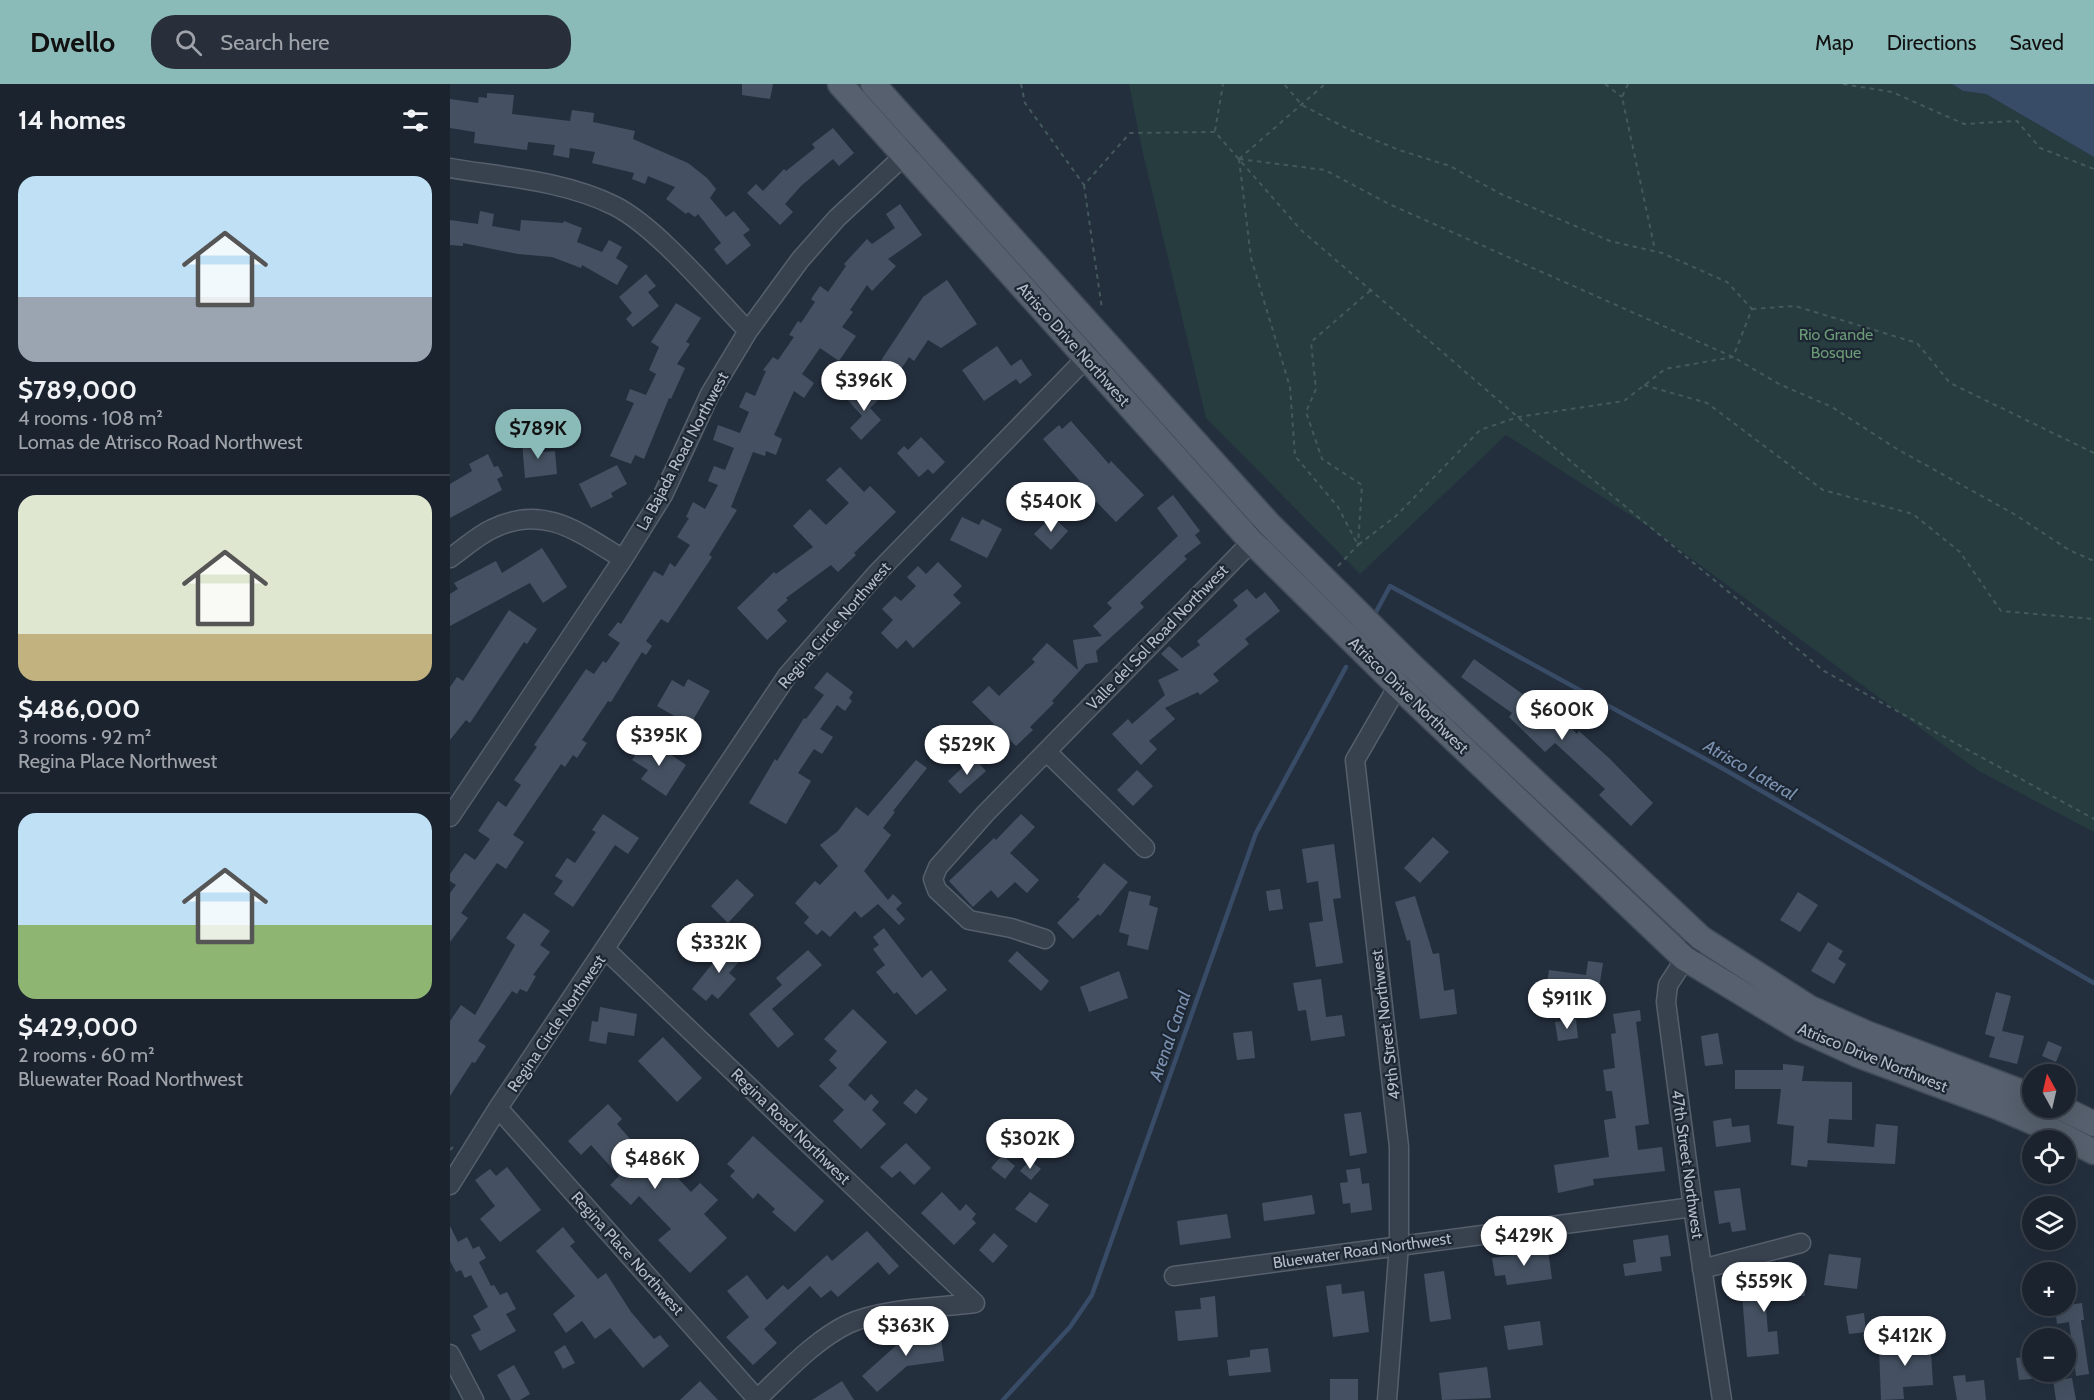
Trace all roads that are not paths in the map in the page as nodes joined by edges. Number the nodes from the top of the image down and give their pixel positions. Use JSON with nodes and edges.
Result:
{"nodes":[{"id":1,"x":840,"y":84,"type":"edge"},
{"id":2,"x":873,"y":84,"type":"edge"},
{"id":3,"x":913,"y":147,"type":"junction"},
{"id":4,"x":450,"y":168,"type":"edge"},
{"id":5,"x":748,"y":331,"type":"junction"},
{"id":6,"x":1105,"y":342,"type":"junction"},
{"id":7,"x":1085,"y":357,"type":"junction"},
{"id":8,"x":1269,"y":524,"type":"junction"},
{"id":9,"x":1250,"y":540,"type":"junction"},
{"id":10,"x":450,"y":558,"type":"edge"},
{"id":11,"x":623,"y":559,"type":"junction"},
{"id":12,"x":1404,"y":675,"type":"junction"},
{"id":13,"x":1047,"y":752,"type":"junction"},
{"id":14,"x":450,"y":817,"type":"edge"},
{"id":15,"x":1145,"y":848,"type":"dead end"},
{"id":16,"x":1701,"y":938,"type":"junction"},
{"id":17,"x":1045,"y":939,"type":"dead end"},
{"id":18,"x":606,"y":950,"type":"junction"},
{"id":19,"x":1684,"y":958,"type":"junction"},
{"id":20,"x":2022,"y":1092,"type":"edge"},
{"id":21,"x":498,"y":1108,"type":"junction"},
{"id":22,"x":2076,"y":1115,"type":"edge"},
{"id":23,"x":2094,"y":1124,"type":"edge"},
{"id":24,"x":2094,"y":1152,"type":"edge"},
{"id":25,"x":450,"y":1185,"type":"edge"},
{"id":26,"x":1693,"y":1207,"type":"junction"},
{"id":27,"x":1801,"y":1244,"type":"dead end"},
{"id":28,"x":1399,"y":1245,"type":"junction"},
{"id":29,"x":1702,"y":1269,"type":"junction"},
{"id":30,"x":1174,"y":1276,"type":"dead end"},
{"id":31,"x":450,"y":1354,"type":"edge"},
{"id":32,"x":757,"y":1399,"type":"edge"},
{"id":33,"x":474,"y":1400,"type":"edge"},
{"id":34,"x":1387,"y":1400,"type":"edge"},
{"id":35,"x":1722,"y":1400,"type":"edge"}],
"edges":[{"from":1,"to":3,"type":"main road","name":"Atrisco Drive Northwest"},
{"from":2,"to":3,"type":"main road","name":"Atrisco Drive Northwest"},
{"from":3,"to":5,"type":"street","name":"La Bajada Road Northwest"},
{"from":3,"to":6,"type":"main road","name":"Atrisco Drive Northwest"},
{"from":3,"to":7,"type":"main road","name":"Atrisco Drive Northwest"},
{"from":4,"to":5,"type":"street"},
{"from":5,"to":11,"type":"street","name":"La Bajada Road Northwest"},
{"from":6,"to":7,"type":"street","name":"Regina Circle Northwest"},
{"from":6,"to":8,"type":"main road","name":"Atrisco Drive Northwest"},
{"from":7,"to":9,"type":"main road","name":"Atrisco Drive Northwest"},
{"from":7,"to":18,"type":"street","name":"Regina Circle Northwest"},
{"from":8,"to":9,"type":"street","name":"Valle del Sol Road Northwest"},
{"from":8,"to":12,"type":"main road","name":"Atrisco Drive Northwest"},
{"from":9,"to":12,"type":"main road","name":"Atrisco Drive Northwest"},
{"from":9,"to":13,"type":"street","name":"Valle del Sol Road Northwest"},
{"from":10,"to":11,"type":"street"},
{"from":11,"to":14,"type":"street","name":"La Bajada Road Northwest"},
{"from":12,"to":16,"type":"main road","name":"Atrisco Drive Northwest"},
{"from":12,"to":19,"type":"main road","name":"Atrisco Drive Northwest"},
{"from":12,"to":28,"type":"street","name":"49th Street Northwest"},
{"from":13,"to":15,"type":"street"},
{"from":13,"to":17,"type":"street","name":"Valle del Sol Road Northwest"},
{"from":16,"to":19,"type":"street","name":"47th Street Northwest"},
{"from":16,"to":20,"type":"main road","name":"Atrisco Drive Northwest"},
{"from":18,"to":21,"type":"street","name":"Regina Circle Northwest"},
{"from":18,"to":32,"type":"street","name":"Regina Road Northwest"},
{"from":19,"to":24,"type":"main road","name":"Atrisco Drive Northwest"},
{"from":19,"to":26,"type":"street","name":"47th Street Northwest"},
{"from":21,"to":25,"type":"street","name":"Regina Circle Northwest"},
{"from":21,"to":32,"type":"street","name":"Regina Place Northwest"},
{"from":22,"to":23,"type":"main road"},
{"from":26,"to":28,"type":"street","name":"Bluewater Road Northwest"},
{"from":26,"to":29,"type":"street","name":"47th Street Northwest"},
{"from":27,"to":29,"type":"street"},
{"from":28,"to":30,"type":"street","name":"Bluewater Road Northwest"},
{"from":28,"to":34,"type":"street","name":"49th Street Northwest"},
{"from":29,"to":35,"type":"street","name":"47th Street Northwest"},
{"from":31,"to":33,"type":"street"}]}
